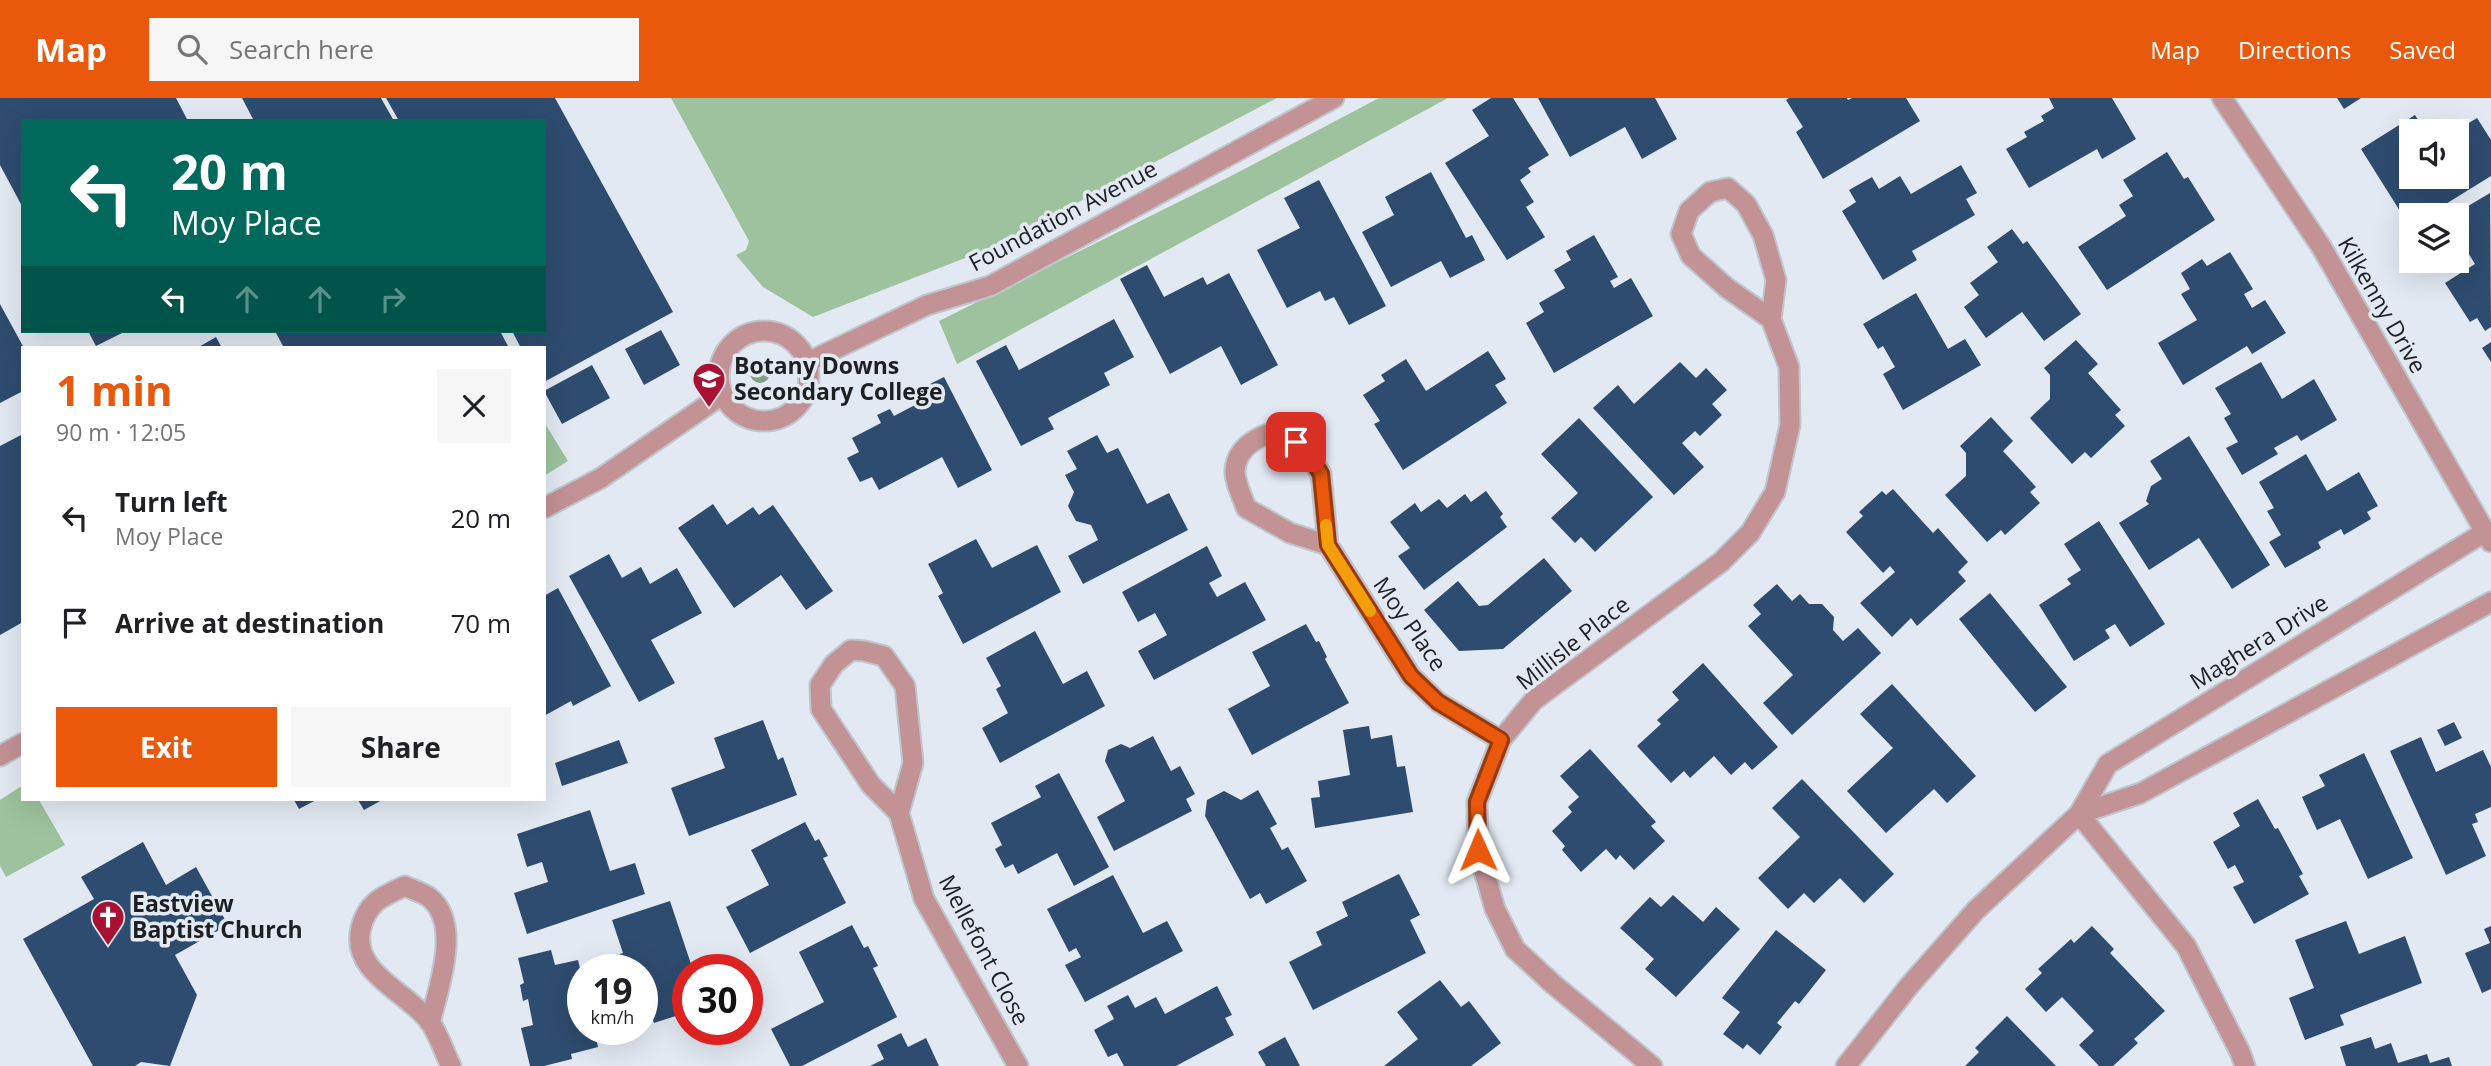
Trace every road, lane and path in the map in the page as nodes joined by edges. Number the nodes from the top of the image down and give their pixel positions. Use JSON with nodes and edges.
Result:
{"nodes":[{"id":1,"x":1334,"y":98,"type":"edge"},
{"id":2,"x":2222,"y":98,"type":"edge"},
{"id":3,"x":1771,"y":319,"type":"junction"},
{"id":4,"x":808,"y":362,"type":"junction"},
{"id":5,"x":722,"y":395,"type":"junction"},
{"id":6,"x":546,"y":507,"type":"edge"},
{"id":7,"x":2488,"y":537,"type":"edge"},
{"id":8,"x":1328,"y":545,"type":"junction"},
{"id":9,"x":2491,"y":602,"type":"edge"},
{"id":10,"x":1501,"y":740,"type":"junction"},
{"id":11,"x":21,"y":744,"type":"edge"},
{"id":12,"x":0,"y":755,"type":"edge"},
{"id":13,"x":899,"y":814,"type":"junction"},
{"id":14,"x":2079,"y":814,"type":"junction"},
{"id":15,"x":430,"y":1023,"type":"junction"},
{"id":16,"x":451,"y":1066,"type":"edge"},
{"id":17,"x":1018,"y":1066,"type":"edge"},
{"id":18,"x":1652,"y":1066,"type":"edge"},
{"id":19,"x":1846,"y":1066,"type":"edge"},
{"id":20,"x":2245,"y":1066,"type":"edge"}],
"edges":[{"from":1,"to":4,"type":"street","name":"Foundation Avenue"},
{"from":2,"to":7,"type":"street","name":"Kilkenny Drive"},
{"from":3,"to":3,"type":"street","name":"Millisle Place"},
{"from":3,"to":10,"type":"street","name":"Millisle Place"},
{"from":4,"to":5,"type":"street"},
{"from":4,"to":5,"type":"street"},
{"from":5,"to":6,"type":"street"},
{"from":7,"to":14,"type":"street","name":"Maghera Drive"},
{"from":8,"to":8,"type":"street","name":"Moy Place"},
{"from":8,"to":10,"type":"street","name":"Moy Place"},
{"from":9,"to":14,"type":"street","name":"Maghera Drive"},
{"from":10,"to":18,"type":"street","name":"Millisle Place"},
{"from":11,"to":12,"type":"street"},
{"from":13,"to":13,"type":"street","name":"Mellefont Close"},
{"from":13,"to":17,"type":"street","name":"Mellefont Close"},
{"from":14,"to":19,"type":"street","name":"Maghera Drive"},
{"from":14,"to":20,"type":"street"},
{"from":15,"to":15,"type":"street"},
{"from":15,"to":16,"type":"street"}]}
